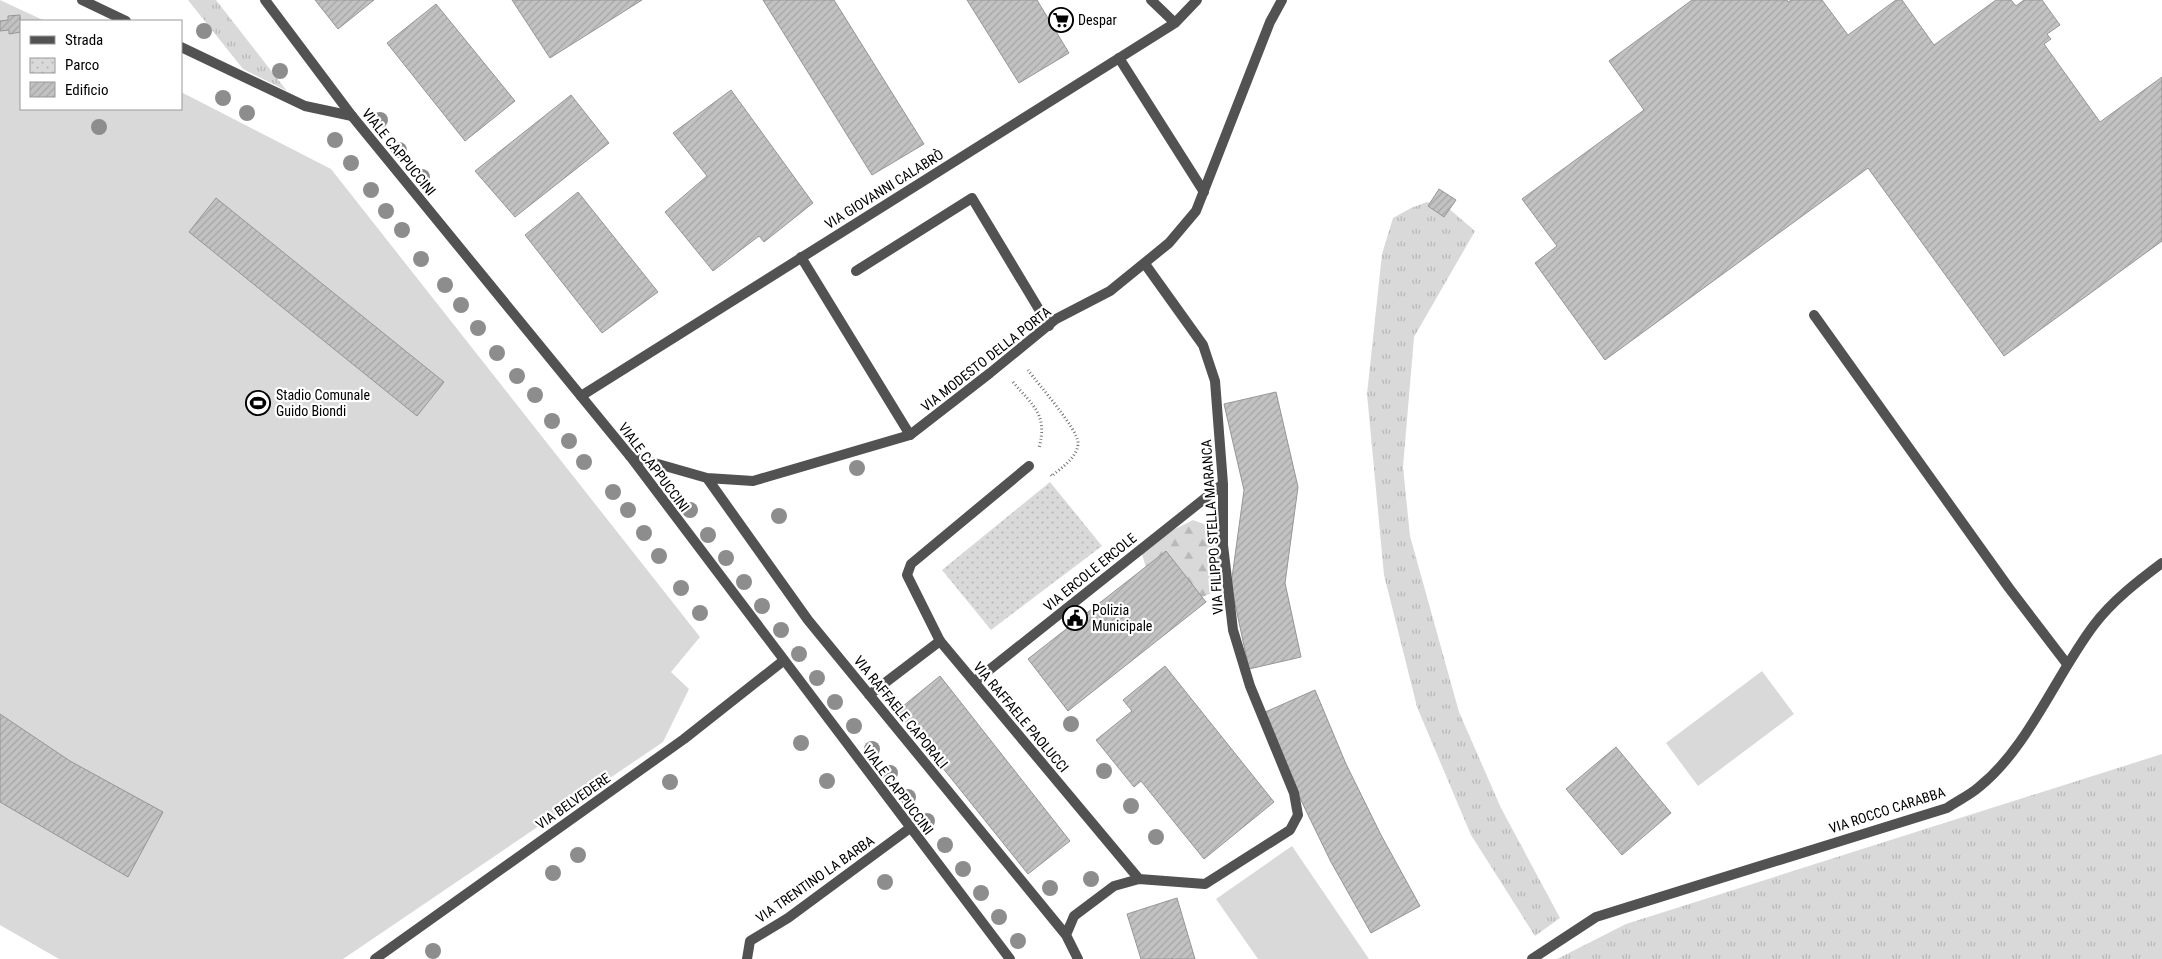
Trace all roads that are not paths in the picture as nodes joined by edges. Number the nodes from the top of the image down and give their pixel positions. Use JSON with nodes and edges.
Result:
{"nodes":[{"id":1,"x":82,"y":0,"type":"edge"},
{"id":2,"x":266,"y":0,"type":"edge"},
{"id":3,"x":1151,"y":0,"type":"edge"},
{"id":4,"x":1197,"y":0,"type":"edge"},
{"id":5,"x":1282,"y":0,"type":"edge"},
{"id":6,"x":124,"y":20,"type":"edge"},
{"id":7,"x":1175,"y":23,"type":"junction"},
{"id":8,"x":182,"y":47,"type":"edge"},
{"id":9,"x":1119,"y":58,"type":"junction"},
{"id":10,"x":352,"y":116,"type":"junction"},
{"id":11,"x":1204,"y":192,"type":"junction"},
{"id":12,"x":801,"y":257,"type":"junction"},
{"id":13,"x":1145,"y":264,"type":"junction"},
{"id":14,"x":856,"y":271,"type":"dead end"},
{"id":15,"x":1814,"y":315,"type":"dead end"},
{"id":16,"x":1049,"y":326,"type":"junction"},
{"id":17,"x":581,"y":396,"type":"junction"},
{"id":18,"x":910,"y":436,"type":"junction"},
{"id":19,"x":630,"y":456,"type":"junction"},
{"id":20,"x":1032,"y":461,"type":"road end"},
{"id":21,"x":708,"y":478,"type":"junction"},
{"id":22,"x":1223,"y":484,"type":"junction"},
{"id":23,"x":2162,"y":563,"type":"edge"},
{"id":24,"x":940,"y":641,"type":"junction"},
{"id":25,"x":783,"y":661,"type":"junction"},
{"id":26,"x":2067,"y":664,"type":"junction"},
{"id":27,"x":974,"y":682,"type":"junction"},
{"id":28,"x":869,"y":695,"type":"junction"},
{"id":29,"x":910,"y":828,"type":"junction"},
{"id":30,"x":1139,"y":879,"type":"junction"},
{"id":31,"x":1066,"y":935,"type":"junction"},
{"id":32,"x":375,"y":959,"type":"edge"},
{"id":33,"x":747,"y":959,"type":"edge"},
{"id":34,"x":1010,"y":959,"type":"edge"},
{"id":35,"x":1078,"y":959,"type":"edge"},
{"id":36,"x":1532,"y":959,"type":"edge"}],
"edges":[{"from":1,"to":6,"type":"street"},
{"from":2,"to":10,"type":"street","name":"VIALE CAPPUCCINI"},
{"from":3,"to":7,"type":"street"},
{"from":4,"to":7,"type":"street","name":"VIA GIOVANNI CALABRÒ"},
{"from":5,"to":11,"type":"street","name":"VIA MODESTO DELLA PORTA"},
{"from":7,"to":9,"type":"street","name":"VIA GIOVANNI CALABRÒ"},
{"from":8,"to":10,"type":"street"},
{"from":9,"to":11,"type":"street"},
{"from":9,"to":12,"type":"street","name":"VIA GIOVANNI CALABRÒ"},
{"from":10,"to":17,"type":"street","name":"VIALE CAPPUCCINI"},
{"from":11,"to":13,"type":"street","name":"VIA MODESTO DELLA PORTA"},
{"from":12,"to":17,"type":"street","name":"VIA GIOVANNI CALABRÒ"},
{"from":12,"to":18,"type":"street"},
{"from":13,"to":16,"type":"street","name":"VIA MODESTO DELLA PORTA"},
{"from":13,"to":22,"type":"street","name":"VIA FILIPPO STELLA MARANCA"},
{"from":14,"to":16,"type":"street"},
{"from":15,"to":26,"type":"street"},
{"from":16,"to":18,"type":"street","name":"VIA MODESTO DELLA PORTA"},
{"from":17,"to":19,"type":"street","name":"VIALE CAPPUCCINI"},
{"from":18,"to":21,"type":"street","name":"VIA MODESTO DELLA PORTA"},
{"from":19,"to":21,"type":"street","name":"VIA MODESTO DELLA PORTA"},
{"from":19,"to":25,"type":"street","name":"VIALE CAPPUCCINI"},
{"from":20,"to":24,"type":"street","name":"VIA RAFFAELE PAOLUCCI"},
{"from":21,"to":28,"type":"street","name":"VIA RAFFAELE CAPORALI"},
{"from":22,"to":27,"type":"street","name":"VIA ERCOLE ERCOLE"},
{"from":22,"to":30,"type":"street","name":"VIA FILIPPO STELLA MARANCA"},
{"from":23,"to":26,"type":"street","name":"VIA ROCCO CARABBA"},
{"from":24,"to":27,"type":"street","name":"VIA RAFFAELE PAOLUCCI"},
{"from":24,"to":28,"type":"street"},
{"from":25,"to":29,"type":"street","name":"VIALE CAPPUCCINI"},
{"from":25,"to":32,"type":"street","name":"VIA BELVEDERE"},
{"from":26,"to":36,"type":"street","name":"VIA ROCCO CARABBA"},
{"from":27,"to":30,"type":"street","name":"VIA RAFFAELE PAOLUCCI"},
{"from":28,"to":31,"type":"street","name":"VIA RAFFAELE CAPORALI"},
{"from":29,"to":33,"type":"street","name":"VIA TRENTINO LA BARBA"},
{"from":29,"to":34,"type":"street","name":"VIALE CAPPUCCINI"},
{"from":30,"to":31,"type":"street","name":"VIA FILIPPO STELLA MARANCA"},
{"from":31,"to":35,"type":"street","name":"VIA RAFFAELE CAPORALI"}]}
